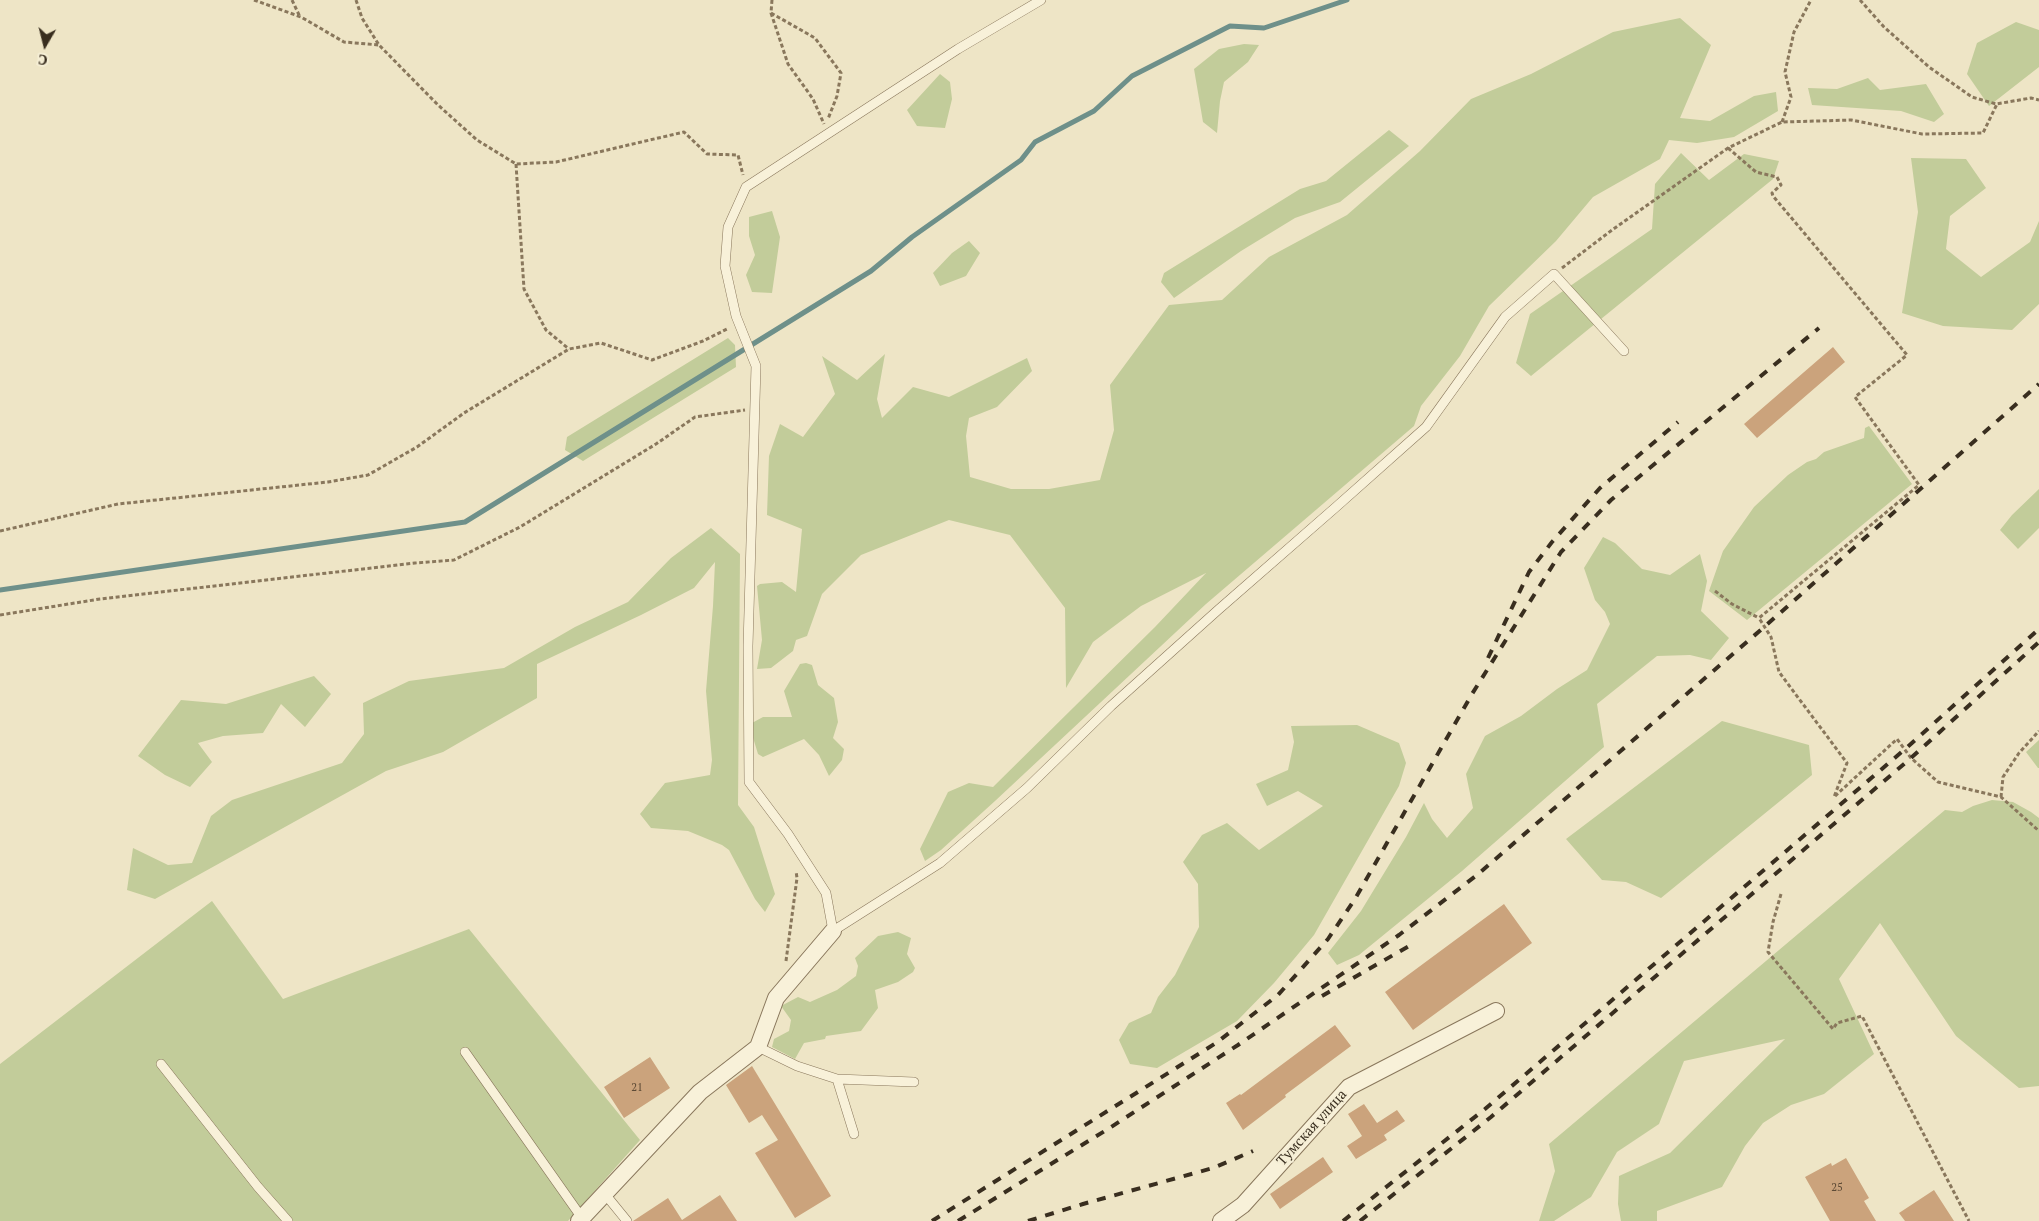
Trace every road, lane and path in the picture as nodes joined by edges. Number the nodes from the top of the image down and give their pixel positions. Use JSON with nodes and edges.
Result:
{"nodes":[{"id":1,"x":254,"y":0,"type":"edge"},
{"id":2,"x":292,"y":0,"type":"edge"},
{"id":3,"x":356,"y":0,"type":"edge"},
{"id":4,"x":772,"y":0,"type":"edge"},
{"id":5,"x":1040,"y":0,"type":"edge"},
{"id":6,"x":1811,"y":0,"type":"edge"},
{"id":7,"x":1860,"y":0,"type":"edge"},
{"id":8,"x":771,"y":13,"type":"junction"},
{"id":9,"x":301,"y":17,"type":"junction"},
{"id":10,"x":379,"y":45,"type":"junction"},
{"id":11,"x":2039,"y":100,"type":"edge"},
{"id":12,"x":1998,"y":104,"type":"junction"},
{"id":13,"x":1782,"y":122,"type":"junction"},
{"id":14,"x":1728,"y":148,"type":"junction"},
{"id":15,"x":516,"y":164,"type":"junction"},
{"id":16,"x":746,"y":187,"type":"junction"},
{"id":17,"x":1554,"y":274,"type":"junction"},
{"id":18,"x":739,"y":323,"type":"junction"},
{"id":19,"x":569,"y":349,"type":"junction"},
{"id":20,"x":1624,"y":351,"type":"dead end"},
{"id":21,"x":755,"y":408,"type":"junction"},
{"id":22,"x":0,"y":532,"type":"edge"},
{"id":23,"x":1715,"y":592,"type":"dead end"},
{"id":24,"x":0,"y":615,"type":"edge"},
{"id":25,"x":1759,"y":618,"type":"junction"},
{"id":26,"x":2039,"y":731,"type":"edge"},
{"id":27,"x":2001,"y":797,"type":"junction"},
{"id":28,"x":2039,"y":831,"type":"edge"},
{"id":29,"x":796,"y":868,"type":"dead end"},
{"id":30,"x":1781,"y":894,"type":"dead end"},
{"id":31,"x":833,"y":931,"type":"junction"},
{"id":32,"x":785,"y":963,"type":"dead end"},
{"id":33,"x":1496,"y":1011,"type":"dead end"},
{"id":34,"x":758,"y":1047,"type":"junction"},
{"id":35,"x":465,"y":1052,"type":"dead end"},
{"id":36,"x":161,"y":1064,"type":"dead end"},
{"id":37,"x":837,"y":1079,"type":"junction"},
{"id":38,"x":914,"y":1082,"type":"dead end"},
{"id":39,"x":854,"y":1134,"type":"dead end"},
{"id":40,"x":605,"y":1194,"type":"junction"},
{"id":41,"x":581,"y":1220,"type":"edge"},
{"id":42,"x":288,"y":1221,"type":"edge"},
{"id":43,"x":627,"y":1221,"type":"edge"},
{"id":44,"x":1221,"y":1221,"type":"edge"},
{"id":45,"x":1968,"y":1221,"type":"edge"}],
"edges":[{"from":1,"to":9,"type":"path"},
{"from":2,"to":9,"type":"path"},
{"from":3,"to":10,"type":"path"},
{"from":4,"to":8,"type":"path"},
{"from":5,"to":16,"type":"lane"},
{"from":6,"to":13,"type":"path"},
{"from":7,"to":12,"type":"path"},
{"from":8,"to":8,"type":"path"},
{"from":9,"to":10,"type":"path"},
{"from":10,"to":15,"type":"path"},
{"from":11,"to":12,"type":"path"},
{"from":12,"to":13,"type":"path"},
{"from":13,"to":14,"type":"path"},
{"from":14,"to":17,"type":"path"},
{"from":14,"to":25,"type":"path"},
{"from":15,"to":16,"type":"path"},
{"from":15,"to":19,"type":"path"},
{"from":16,"to":18,"type":"lane"},
{"from":17,"to":20,"type":"lane"},
{"from":17,"to":31,"type":"lane"},
{"from":18,"to":19,"type":"path"},
{"from":18,"to":21,"type":"lane"},
{"from":19,"to":22,"type":"path"},
{"from":21,"to":24,"type":"path"},
{"from":21,"to":31,"type":"lane"},
{"from":23,"to":25,"type":"path"},
{"from":25,"to":27,"type":"path"},
{"from":26,"to":27,"type":"path"},
{"from":27,"to":28,"type":"path"},
{"from":29,"to":32,"type":"path"},
{"from":30,"to":45,"type":"path"},
{"from":31,"to":34,"type":"street"},
{"from":33,"to":44,"type":"street","name":"Тумская улица"},
{"from":34,"to":37,"type":"lane"},
{"from":34,"to":40,"type":"street"},
{"from":35,"to":41,"type":"lane"},
{"from":36,"to":42,"type":"lane"},
{"from":37,"to":38,"type":"lane"},
{"from":37,"to":39,"type":"lane"},
{"from":40,"to":41,"type":"street"},
{"from":40,"to":43,"type":"lane"}]}
